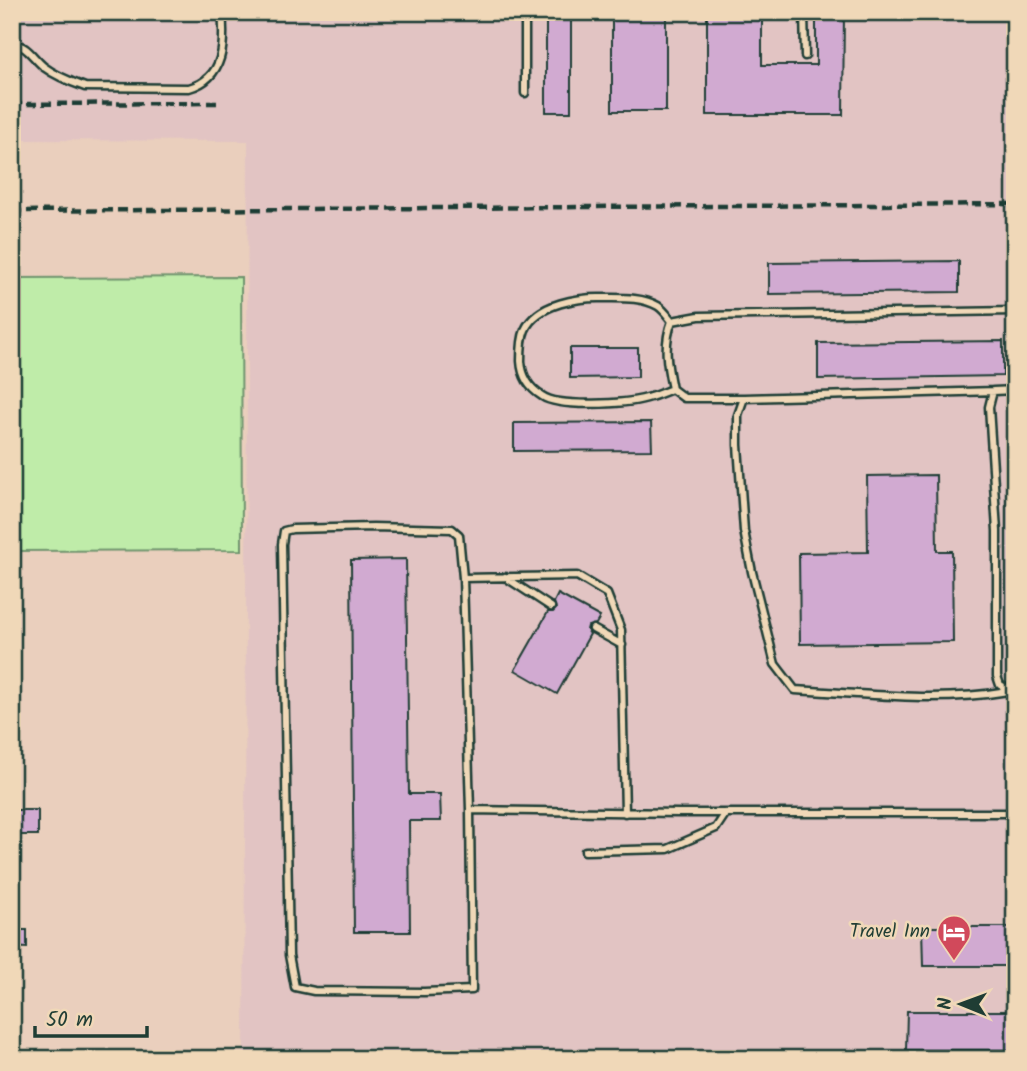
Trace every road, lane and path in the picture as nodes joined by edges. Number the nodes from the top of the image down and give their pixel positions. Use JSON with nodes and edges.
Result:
{"nodes":[{"id":1,"x":222,"y":12,"type":"edge"},
{"id":2,"x":525,"y":12,"type":"edge"},
{"id":3,"x":804,"y":12,"type":"edge"},
{"id":4,"x":12,"y":43,"type":"edge"},
{"id":5,"x":805,"y":56,"type":"dead end"},
{"id":6,"x":525,"y":93,"type":"dead end"},
{"id":7,"x":1015,"y":311,"type":"edge"},
{"id":8,"x":672,"y":321,"type":"junction"},
{"id":9,"x":672,"y":389,"type":"junction"},
{"id":10,"x":1015,"y":390,"type":"edge"},
{"id":11,"x":996,"y":391,"type":"junction"},
{"id":12,"x":744,"y":398,"type":"junction"},
{"id":13,"x":505,"y":577,"type":"junction"},
{"id":14,"x":463,"y":578,"type":"junction"},
{"id":15,"x":551,"y":607,"type":"dead end"},
{"id":16,"x":593,"y":629,"type":"dead end"},
{"id":17,"x":622,"y":645,"type":"junction"},
{"id":18,"x":1011,"y":692,"type":"edge"},
{"id":19,"x":470,"y":810,"type":"junction"},
{"id":20,"x":625,"y":813,"type":"junction"},
{"id":21,"x":726,"y":813,"type":"junction"},
{"id":22,"x":1015,"y":813,"type":"edge"},
{"id":23,"x":585,"y":850,"type":"dead end"}],
"edges":[{"from":1,"to":4,"type":"lane"},
{"from":2,"to":6,"type":"lane"},
{"from":3,"to":5,"type":"lane"},
{"from":7,"to":8,"type":"lane"},
{"from":8,"to":9,"type":"lane"},
{"from":8,"to":9,"type":"lane"},
{"from":9,"to":12,"type":"lane"},
{"from":10,"to":11,"type":"lane"},
{"from":11,"to":12,"type":"lane"},
{"from":11,"to":18,"type":"lane"},
{"from":12,"to":18,"type":"lane"},
{"from":13,"to":14,"type":"lane"},
{"from":13,"to":15,"type":"lane"},
{"from":13,"to":17,"type":"lane"},
{"from":14,"to":19,"type":"lane"},
{"from":14,"to":19,"type":"lane"},
{"from":16,"to":17,"type":"lane"},
{"from":17,"to":20,"type":"lane"},
{"from":19,"to":20,"type":"lane"},
{"from":20,"to":21,"type":"lane"},
{"from":21,"to":22,"type":"lane"},
{"from":21,"to":23,"type":"lane"}]}
